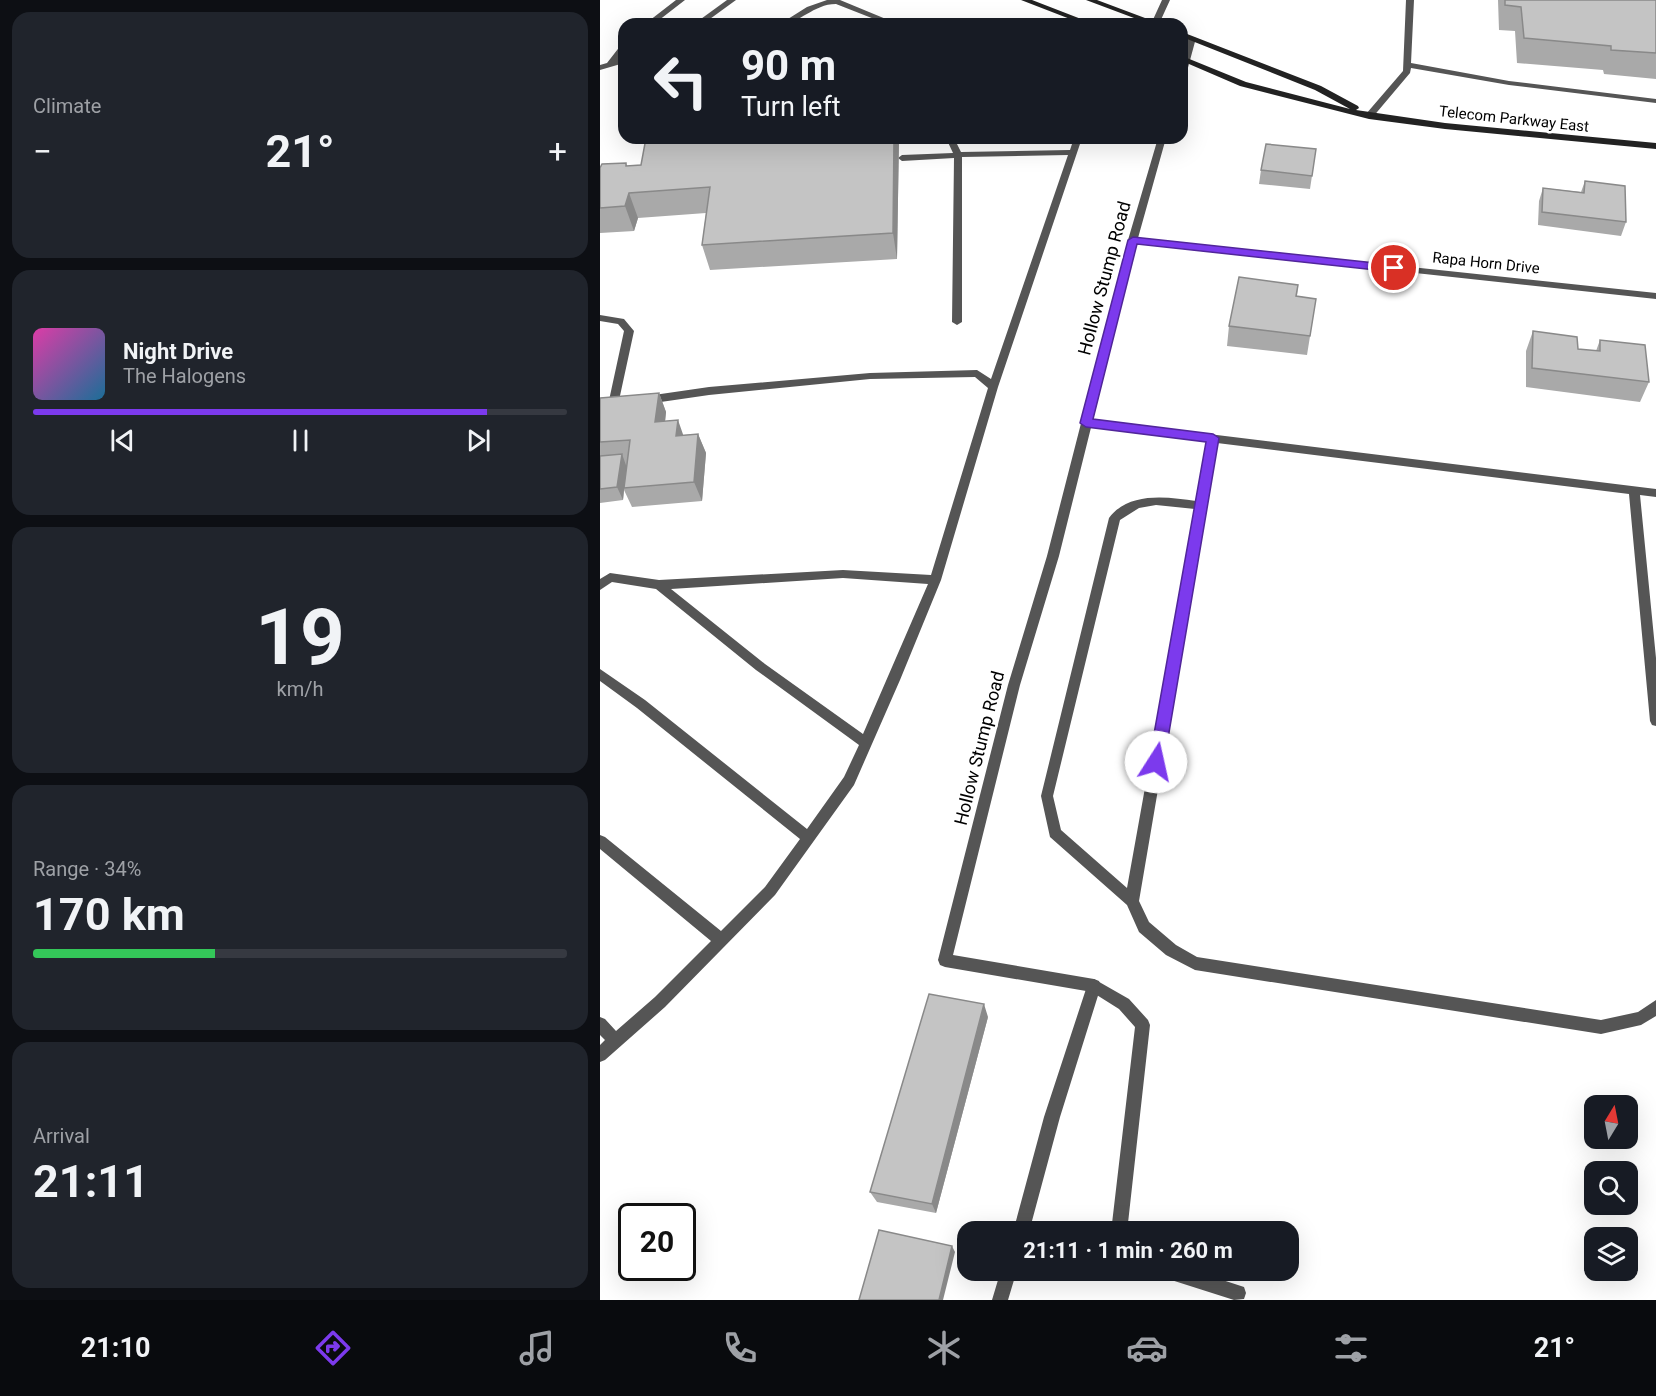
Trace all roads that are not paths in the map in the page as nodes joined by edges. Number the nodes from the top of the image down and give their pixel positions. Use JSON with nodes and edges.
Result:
{"nodes":[{"id":1,"x":681,"y":0,"type":"edge"},
{"id":2,"x":732,"y":0,"type":"edge"},
{"id":3,"x":1025,"y":0,"type":"edge"},
{"id":4,"x":1090,"y":0,"type":"edge"},
{"id":5,"x":1166,"y":0,"type":"edge"},
{"id":6,"x":1410,"y":0,"type":"edge"},
{"id":7,"x":657,"y":18,"type":"edge"},
{"id":8,"x":706,"y":18,"type":"edge"},
{"id":9,"x":793,"y":18,"type":"edge"},
{"id":10,"x":878,"y":18,"type":"edge"},
{"id":11,"x":1074,"y":18,"type":"edge"},
{"id":12,"x":1140,"y":18,"type":"edge"},
{"id":13,"x":1158,"y":18,"type":"edge"},
{"id":14,"x":1188,"y":36,"type":"edge"},
{"id":15,"x":1192,"y":38,"type":"junction"},
{"id":16,"x":1188,"y":48,"type":"edge"},
{"id":17,"x":618,"y":54,"type":"edge"},
{"id":18,"x":1188,"y":60,"type":"edge"},
{"id":19,"x":618,"y":62,"type":"edge"},
{"id":20,"x":609,"y":64,"type":"junction"},
{"id":21,"x":1407,"y":65,"type":"junction"},
{"id":22,"x":600,"y":68,"type":"edge"},
{"id":23,"x":1656,"y":101,"type":"edge"},
{"id":24,"x":1369,"y":116,"type":"junction"},
{"id":25,"x":953,"y":144,"type":"edge"},
{"id":26,"x":1076,"y":144,"type":"edge"},
{"id":27,"x":1160,"y":144,"type":"edge"},
{"id":28,"x":1656,"y":146,"type":"edge"},
{"id":29,"x":1073,"y":152,"type":"junction"},
{"id":30,"x":958,"y":155,"type":"junction"},
{"id":31,"x":902,"y":158,"type":"dead end"},
{"id":32,"x":1133,"y":240,"type":"junction"},
{"id":33,"x":1656,"y":296,"type":"edge"},
{"id":34,"x":600,"y":318,"type":"edge"},
{"id":35,"x":957,"y":322,"type":"dead end"},
{"id":36,"x":993,"y":387,"type":"junction"},
{"id":37,"x":624,"y":403,"type":"junction"},
{"id":38,"x":600,"y":406,"type":"edge"},
{"id":39,"x":1086,"y":423,"type":"junction"},
{"id":40,"x":1213,"y":438,"type":"junction"},
{"id":41,"x":1634,"y":490,"type":"junction"},
{"id":42,"x":1656,"y":493,"type":"edge"},
{"id":43,"x":1202,"y":506,"type":"junction"},
{"id":44,"x":935,"y":580,"type":"junction"},
{"id":45,"x":600,"y":585,"type":"edge"},
{"id":46,"x":659,"y":585,"type":"junction"},
{"id":47,"x":600,"y":674,"type":"edge"},
{"id":48,"x":1656,"y":721,"type":"edge"},
{"id":49,"x":866,"y":743,"type":"junction"},
{"id":50,"x":808,"y":838,"type":"junction"},
{"id":51,"x":600,"y":841,"type":"edge"},
{"id":52,"x":1132,"y":901,"type":"junction"},
{"id":53,"x":721,"y":940,"type":"junction"},
{"id":54,"x":1094,"y":986,"type":"junction"},
{"id":55,"x":1656,"y":1006,"type":"edge"},
{"id":56,"x":600,"y":1024,"type":"edge"},
{"id":57,"x":616,"y":1041,"type":"junction"},
{"id":58,"x":600,"y":1055,"type":"edge"},
{"id":59,"x":1024,"y":1221,"type":"edge"},
{"id":60,"x":1120,"y":1221,"type":"edge"},
{"id":61,"x":1006,"y":1281,"type":"edge"},
{"id":62,"x":1200,"y":1281,"type":"edge"},
{"id":63,"x":1238,"y":1293,"type":"dead end"},
{"id":64,"x":1000,"y":1300,"type":"edge"}],
"edges":[{"from":1,"to":7,"type":"street"},
{"from":2,"to":8,"type":"street"},
{"from":3,"to":11,"type":"street"},
{"from":4,"to":12,"type":"street"},
{"from":5,"to":13,"type":"street"},
{"from":6,"to":21,"type":"street"},
{"from":9,"to":10,"type":"street"},
{"from":14,"to":15,"type":"street","name":"Telecom Parkway East"},
{"from":15,"to":16,"type":"street"},
{"from":15,"to":24,"type":"street","name":"Telecom Parkway East"},
{"from":17,"to":20,"type":"street"},
{"from":18,"to":24,"type":"street","name":"Telecom Parkway East"},
{"from":19,"to":20,"type":"street"},
{"from":20,"to":22,"type":"street"},
{"from":21,"to":23,"type":"street"},
{"from":21,"to":24,"type":"street"},
{"from":24,"to":28,"type":"street","name":"Telecom Parkway East"},
{"from":25,"to":30,"type":"street"},
{"from":26,"to":29,"type":"street"},
{"from":27,"to":32,"type":"street","name":"Hollow Stump Road"},
{"from":29,"to":30,"type":"street"},
{"from":29,"to":36,"type":"street"},
{"from":30,"to":31,"type":"street"},
{"from":30,"to":35,"type":"street"},
{"from":32,"to":33,"type":"street","name":"Rapa Horn Drive"},
{"from":32,"to":39,"type":"street","name":"Hollow Stump Road"},
{"from":34,"to":37,"type":"street"},
{"from":36,"to":37,"type":"street"},
{"from":36,"to":44,"type":"street"},
{"from":37,"to":38,"type":"street"},
{"from":39,"to":40,"type":"street"},
{"from":39,"to":54,"type":"street","name":"Hollow Stump Road"},
{"from":40,"to":41,"type":"street"},
{"from":40,"to":43,"type":"street"},
{"from":41,"to":42,"type":"street"},
{"from":41,"to":48,"type":"street"},
{"from":43,"to":52,"type":"street"},
{"from":43,"to":52,"type":"street"},
{"from":44,"to":46,"type":"street"},
{"from":44,"to":49,"type":"street"},
{"from":45,"to":46,"type":"street"},
{"from":46,"to":49,"type":"street"},
{"from":47,"to":50,"type":"street"},
{"from":49,"to":50,"type":"street"},
{"from":50,"to":53,"type":"street"},
{"from":51,"to":53,"type":"street"},
{"from":52,"to":55,"type":"street"},
{"from":53,"to":57,"type":"street"},
{"from":54,"to":59,"type":"street"},
{"from":54,"to":60,"type":"street","name":"Hollow Stump Road"},
{"from":56,"to":57,"type":"street"},
{"from":57,"to":58,"type":"street"},
{"from":61,"to":64,"type":"street"},
{"from":62,"to":63,"type":"street"}]}
